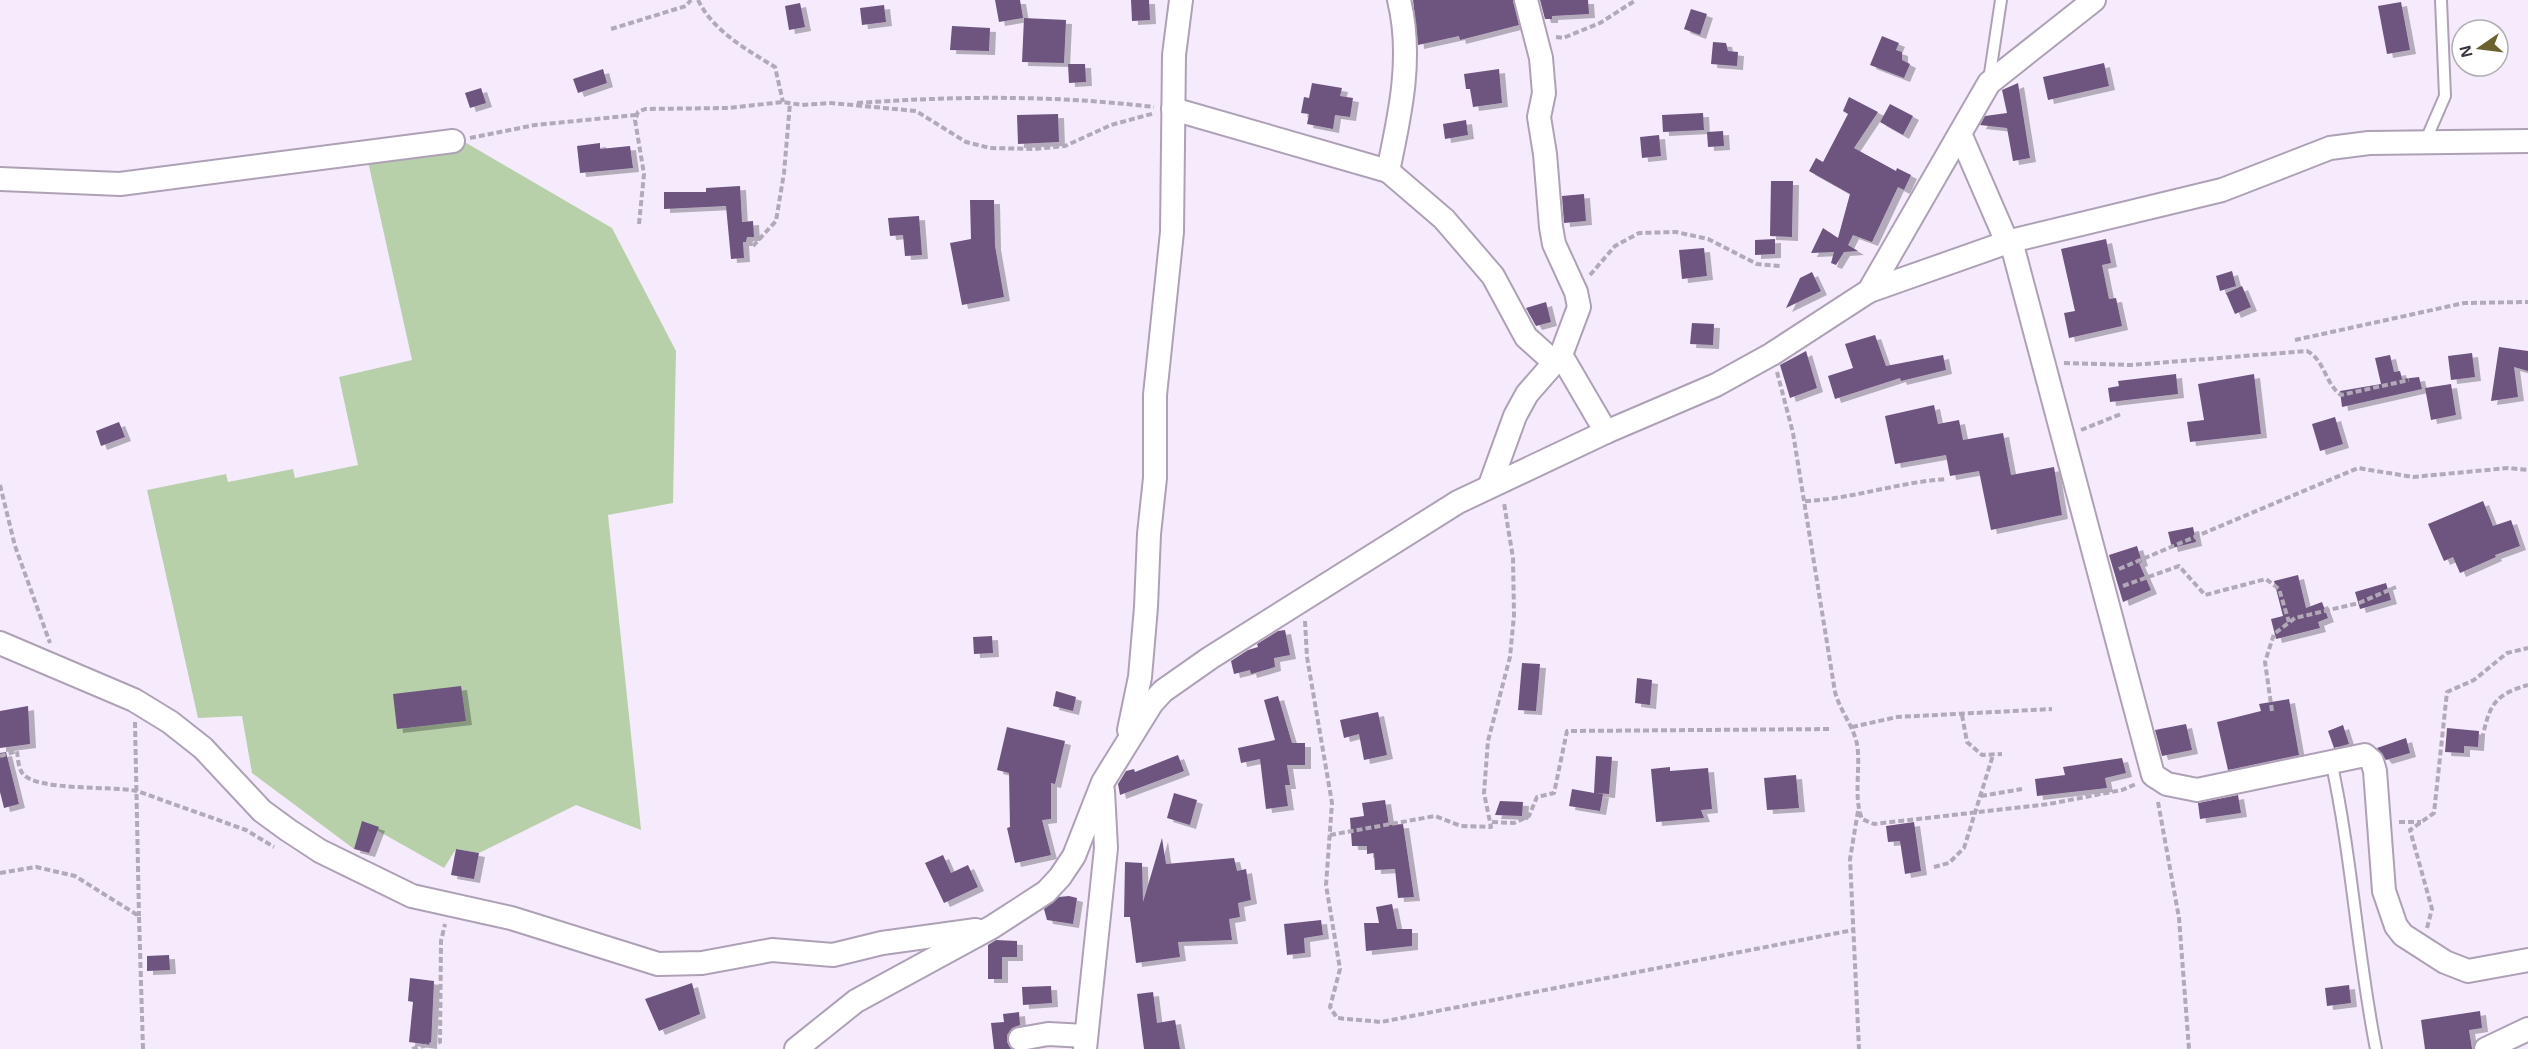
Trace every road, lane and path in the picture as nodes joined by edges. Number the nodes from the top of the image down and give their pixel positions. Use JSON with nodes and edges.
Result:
{"nodes":[{"id":1,"x":691,"y":0,"type":"edge"},
{"id":2,"x":698,"y":0,"type":"edge"},
{"id":3,"x":1181,"y":0,"type":"edge"},
{"id":4,"x":1398,"y":0,"type":"edge"},
{"id":5,"x":1526,"y":0,"type":"edge"},
{"id":6,"x":1636,"y":0,"type":"edge"},
{"id":7,"x":2001,"y":0,"type":"edge"},
{"id":8,"x":2094,"y":0,"type":"edge"},
{"id":9,"x":2441,"y":0,"type":"edge"},
{"id":10,"x":611,"y":29,"type":"dead end"},
{"id":11,"x":1535,"y":33,"type":"junction"},
{"id":12,"x":1989,"y":83,"type":"junction"},
{"id":13,"x":783,"y":102,"type":"junction"},
{"id":14,"x":790,"y":103,"type":"junction"},
{"id":15,"x":842,"y":104,"type":"junction"},
{"id":16,"x":1173,"y":109,"type":"junction"},
{"id":17,"x":636,"y":115,"type":"junction"},
{"id":18,"x":1961,"y":136,"type":"junction"},
{"id":19,"x":453,"y":141,"type":"joint"},
{"id":20,"x":2528,"y":141,"type":"edge"},
{"id":21,"x":2425,"y":142,"type":"junction"},
{"id":22,"x":1388,"y":171,"type":"junction"},
{"id":23,"x":0,"y":178,"type":"edge"},
{"id":24,"x":639,"y":224,"type":"dead end"},
{"id":25,"x":2009,"y":241,"type":"junction"},
{"id":26,"x":753,"y":246,"type":"dead end"},
{"id":27,"x":1780,"y":266,"type":"dead end"},
{"id":28,"x":1869,"y":291,"type":"junction"},
{"id":29,"x":1576,"y":292,"type":"junction"},
{"id":30,"x":2528,"y":302,"type":"edge"},
{"id":31,"x":2295,"y":340,"type":"dead end"},
{"id":32,"x":2041,"y":353,"type":"junction"},
{"id":33,"x":1772,"y":354,"type":"junction"},
{"id":34,"x":1558,"y":359,"type":"junction"},
{"id":35,"x":2409,"y":380,"type":"dead end"},
{"id":36,"x":2121,"y":414,"type":"dead end"},
{"id":37,"x":1606,"y":432,"type":"junction"},
{"id":38,"x":2063,"y":434,"type":"junction"},
{"id":39,"x":2528,"y":470,"type":"edge"},
{"id":40,"x":1947,"y":479,"type":"dead end"},
{"id":41,"x":1495,"y":483,"type":"junction"},
{"id":42,"x":0,"y":485,"type":"edge"},
{"id":43,"x":1805,"y":501,"type":"junction"},
{"id":44,"x":2115,"y":570,"type":"dead end"},
{"id":45,"x":2396,"y":587,"type":"dead end"},
{"id":46,"x":2105,"y":591,"type":"junction"},
{"id":47,"x":1304,"y":599,"type":"junction"},
{"id":48,"x":2289,"y":622,"type":"junction"},
{"id":49,"x":0,"y":643,"type":"edge"},
{"id":50,"x":2528,"y":648,"type":"edge"},
{"id":51,"x":57,"y":666,"type":"junction"},
{"id":52,"x":2528,"y":685,"type":"edge"},
{"id":53,"x":134,"y":700,"type":"junction"},
{"id":54,"x":2052,"y":708,"type":"dead end"},
{"id":55,"x":2272,"y":711,"type":"dead end"},
{"id":56,"x":1962,"y":715,"type":"junction"},
{"id":57,"x":1852,"y":727,"type":"junction"},
{"id":58,"x":1832,"y":729,"type":"dead end"},
{"id":59,"x":1126,"y":740,"type":"junction"},
{"id":60,"x":2480,"y":748,"type":"dead end"},
{"id":61,"x":2002,"y":754,"type":"dead end"},
{"id":62,"x":1993,"y":755,"type":"junction"},
{"id":63,"x":0,"y":756,"type":"edge"},
{"id":64,"x":2331,"y":761,"type":"junction"},
{"id":65,"x":2153,"y":775,"type":"junction"},
{"id":66,"x":1103,"y":782,"type":"junction"},
{"id":67,"x":2022,"y":789,"type":"dead end"},
{"id":68,"x":137,"y":790,"type":"junction"},
{"id":69,"x":1981,"y":796,"type":"junction"},
{"id":70,"x":1860,"y":799,"type":"junction"},
{"id":71,"x":1976,"y":810,"type":"junction"},
{"id":72,"x":1492,"y":822,"type":"junction"},
{"id":73,"x":1330,"y":835,"type":"junction"},
{"id":74,"x":282,"y":850,"type":"dead end"},
{"id":75,"x":1934,"y":867,"type":"dead end"},
{"id":76,"x":0,"y":873,"type":"edge"},
{"id":77,"x":453,"y":906,"type":"junction"},
{"id":78,"x":139,"y":916,"type":"junction"},
{"id":79,"x":992,"y":927,"type":"junction"},
{"id":80,"x":1853,"y":930,"type":"junction"},
{"id":81,"x":2420,"y":949,"type":"junction"},
{"id":82,"x":2528,"y":960,"type":"edge"},
{"id":83,"x":2528,"y":1029,"type":"edge"},
{"id":84,"x":1020,"y":1039,"type":"dead end"},
{"id":85,"x":1085,"y":1042,"type":"edge"},
{"id":86,"x":143,"y":1049,"type":"edge"},
{"id":87,"x":412,"y":1049,"type":"edge"},
{"id":88,"x":796,"y":1049,"type":"edge"},
{"id":89,"x":1858,"y":1049,"type":"edge"},
{"id":90,"x":2189,"y":1049,"type":"edge"},
{"id":91,"x":2376,"y":1049,"type":"edge"},
{"id":92,"x":2487,"y":1049,"type":"edge"}],
"edges":[{"from":1,"to":10,"type":"path"},
{"from":2,"to":13,"type":"path"},
{"from":3,"to":16,"type":"street"},
{"from":4,"to":22,"type":"street"},
{"from":5,"to":11,"type":"street"},
{"from":6,"to":11,"type":"path"},
{"from":7,"to":12,"type":"lane"},
{"from":8,"to":12,"type":"street"},
{"from":9,"to":21,"type":"lane"},
{"from":11,"to":29,"type":"street"},
{"from":12,"to":18,"type":"street"},
{"from":13,"to":14,"type":"path"},
{"from":13,"to":17,"type":"path"},
{"from":14,"to":15,"type":"path"},
{"from":14,"to":26,"type":"path"},
{"from":15,"to":16,"type":"path"},
{"from":15,"to":16,"type":"path"},
{"from":16,"to":22,"type":"street"},
{"from":16,"to":59,"type":"street"},
{"from":17,"to":19,"type":"path"},
{"from":17,"to":24,"type":"path"},
{"from":18,"to":25,"type":"street"},
{"from":18,"to":28,"type":"street"},
{"from":19,"to":23,"type":"street"},
{"from":20,"to":21,"type":"street"},
{"from":21,"to":25,"type":"street"},
{"from":22,"to":34,"type":"street"},
{"from":25,"to":28,"type":"street"},
{"from":25,"to":32,"type":"street"},
{"from":27,"to":29,"type":"path"},
{"from":28,"to":33,"type":"street"},
{"from":29,"to":34,"type":"street"},
{"from":30,"to":31,"type":"path"},
{"from":32,"to":35,"type":"path"},
{"from":32,"to":38,"type":"street"},
{"from":33,"to":37,"type":"street"},
{"from":33,"to":43,"type":"path"},
{"from":34,"to":37,"type":"street"},
{"from":34,"to":41,"type":"street"},
{"from":36,"to":38,"type":"path"},
{"from":37,"to":41,"type":"street"},
{"from":38,"to":46,"type":"street"},
{"from":39,"to":44,"type":"path"},
{"from":40,"to":43,"type":"path"},
{"from":41,"to":47,"type":"street"},
{"from":41,"to":72,"type":"path"},
{"from":42,"to":51,"type":"path"},
{"from":43,"to":57,"type":"path"},
{"from":45,"to":48,"type":"path"},
{"from":46,"to":48,"type":"path"},
{"from":46,"to":65,"type":"street"},
{"from":47,"to":59,"type":"street"},
{"from":47,"to":73,"type":"path"},
{"from":48,"to":55,"type":"path"},
{"from":49,"to":51,"type":"street"},
{"from":50,"to":81,"type":"path"},
{"from":51,"to":53,"type":"street"},
{"from":52,"to":60,"type":"path"},
{"from":53,"to":68,"type":"path"},
{"from":53,"to":77,"type":"street"},
{"from":54,"to":56,"type":"path"},
{"from":56,"to":57,"type":"path"},
{"from":56,"to":62,"type":"path"},
{"from":57,"to":70,"type":"path"},
{"from":58,"to":72,"type":"path"},
{"from":59,"to":66,"type":"street"},
{"from":61,"to":62,"type":"path"},
{"from":62,"to":69,"type":"path"},
{"from":63,"to":68,"type":"path"},
{"from":64,"to":65,"type":"street"},
{"from":64,"to":81,"type":"street"},
{"from":64,"to":91,"type":"lane"},
{"from":65,"to":71,"type":"path"},
{"from":65,"to":90,"type":"path"},
{"from":66,"to":79,"type":"street"},
{"from":66,"to":85,"type":"street"},
{"from":67,"to":69,"type":"path"},
{"from":68,"to":74,"type":"path"},
{"from":68,"to":78,"type":"path"},
{"from":69,"to":71,"type":"path"},
{"from":70,"to":71,"type":"path"},
{"from":70,"to":80,"type":"path"},
{"from":71,"to":75,"type":"path"},
{"from":72,"to":73,"type":"path"},
{"from":73,"to":80,"type":"path"},
{"from":76,"to":78,"type":"path"},
{"from":77,"to":79,"type":"street"},
{"from":77,"to":87,"type":"path"},
{"from":78,"to":86,"type":"path"},
{"from":79,"to":88,"type":"street"},
{"from":80,"to":89,"type":"path"},
{"from":81,"to":82,"type":"street"},
{"from":83,"to":92,"type":"street"},
{"from":84,"to":85,"type":"street"}]}
